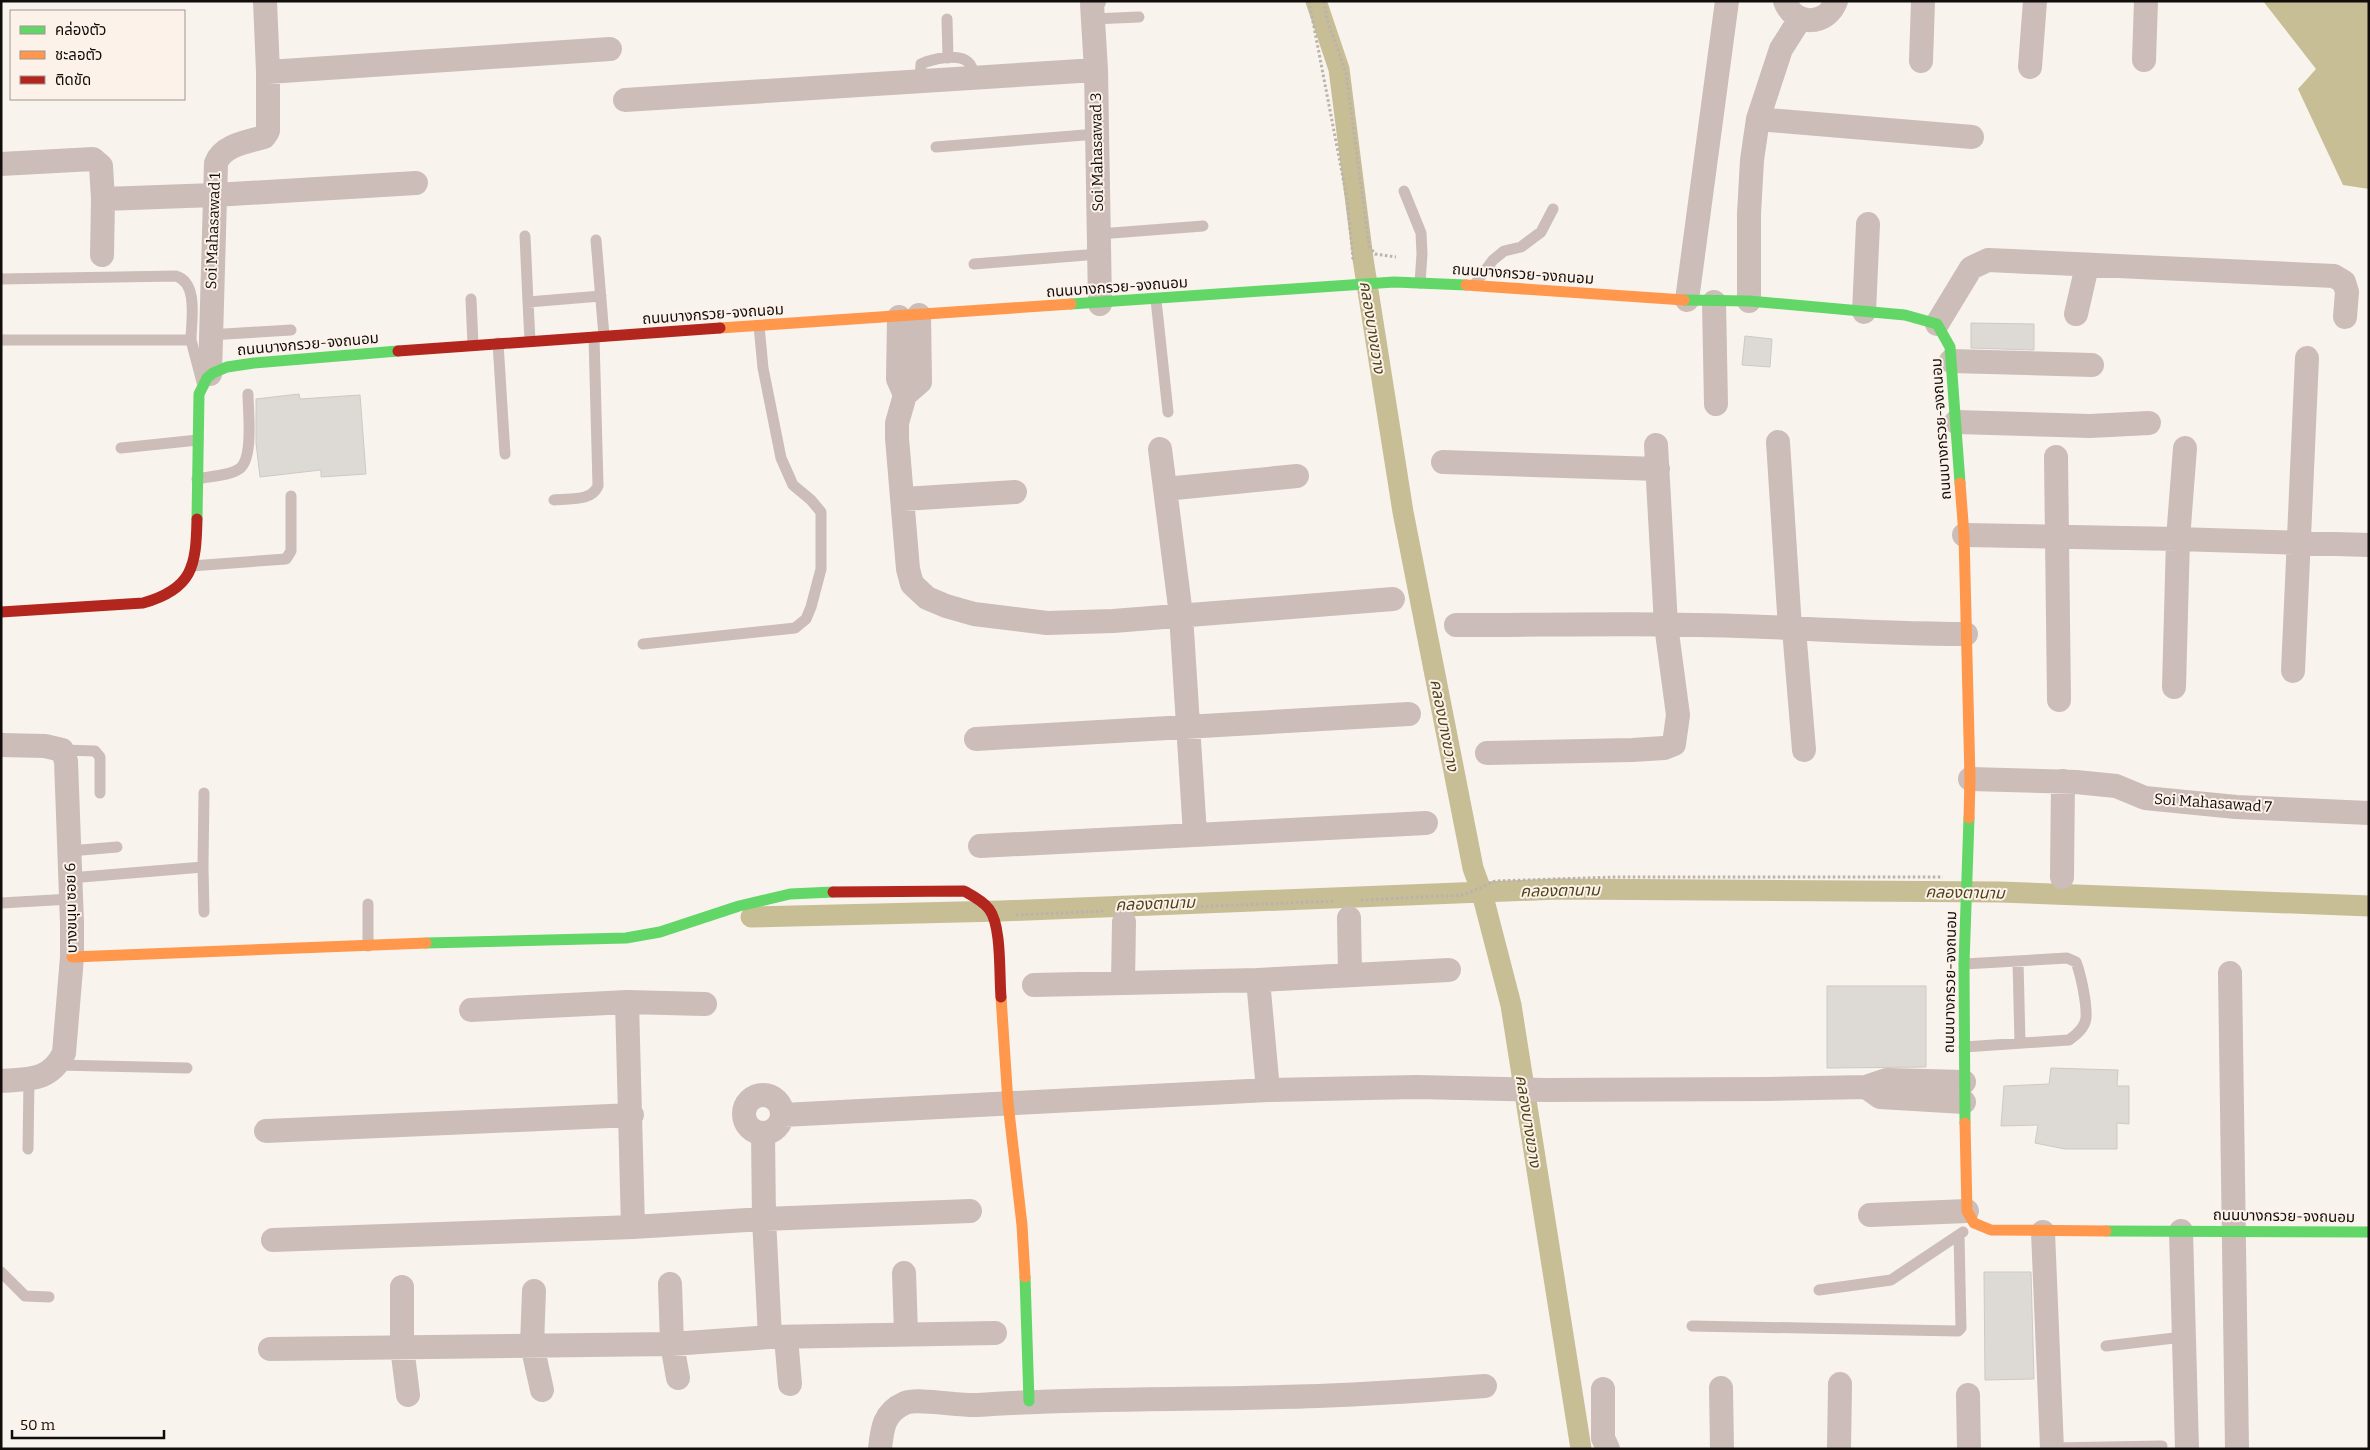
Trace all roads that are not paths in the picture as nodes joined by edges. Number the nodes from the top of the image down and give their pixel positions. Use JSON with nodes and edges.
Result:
{"nodes":[{"id":1,"x":265,"y":1,"type":"edge"},
{"id":2,"x":1727,"y":1,"type":"edge"},
{"id":3,"x":1836,"y":1,"type":"edge"},
{"id":4,"x":1923,"y":1,"type":"edge"},
{"id":5,"x":2035,"y":1,"type":"edge"},
{"id":6,"x":2146,"y":1,"type":"edge"},
{"id":7,"x":1094,"y":10,"type":"edge"},
{"id":8,"x":1792,"y":10,"type":"edge"},
{"id":9,"x":1139,"y":17,"type":"dead end"},
{"id":10,"x":947,"y":19,"type":"dead end"},
{"id":11,"x":610,"y":49,"type":"dead end"},
{"id":12,"x":948,"y":58,"type":"junction"},
{"id":13,"x":2144,"y":60,"type":"dead end"},
{"id":14,"x":1920,"y":61,"type":"dead end"},
{"id":15,"x":2030,"y":67,"type":"dead end"},
{"id":16,"x":1096,"y":70,"type":"junction"},
{"id":17,"x":268,"y":72,"type":"junction"},
{"id":18,"x":974,"y":78,"type":"junction"},
{"id":19,"x":920,"y":81,"type":"junction"},
{"id":20,"x":625,"y":100,"type":"dead end"},
{"id":21,"x":1758,"y":119,"type":"junction"},
{"id":22,"x":1097,"y":134,"type":"junction"},
{"id":23,"x":1972,"y":138,"type":"dead end"},
{"id":24,"x":936,"y":147,"type":"dead end"},
{"id":25,"x":1,"y":164,"type":"edge"},
{"id":26,"x":416,"y":183,"type":"dead end"},
{"id":27,"x":1404,"y":191,"type":"dead end"},
{"id":28,"x":215,"y":195,"type":"junction"},
{"id":29,"x":103,"y":199,"type":"junction"},
{"id":30,"x":1553,"y":209,"type":"dead end"},
{"id":31,"x":1868,"y":224,"type":"dead end"},
{"id":32,"x":1203,"y":226,"type":"dead end"},
{"id":33,"x":525,"y":236,"type":"dead end"},
{"id":34,"x":596,"y":240,"type":"dead end"},
{"id":35,"x":1099,"y":244,"type":"junction"},
{"id":36,"x":102,"y":255,"type":"dead end"},
{"id":37,"x":974,"y":264,"type":"dead end"},
{"id":38,"x":2087,"y":266,"type":"junction"},
{"id":39,"x":1,"y":279,"type":"edge"},
{"id":40,"x":1412,"y":282,"type":"junction"},
{"id":41,"x":1474,"y":285,"type":"junction"},
{"id":42,"x":600,"y":296,"type":"junction"},
{"id":43,"x":472,"y":299,"type":"dead end"},
{"id":44,"x":1156,"y":300,"type":"junction"},
{"id":45,"x":1686,"y":300,"type":"junction"},
{"id":46,"x":1749,"y":301,"type":"junction"},
{"id":47,"x":528,"y":302,"type":"junction"},
{"id":48,"x":1714,"y":302,"type":"junction"},
{"id":49,"x":1100,"y":304,"type":"junction"},
{"id":50,"x":1864,"y":312,"type":"junction"},
{"id":51,"x":2076,"y":314,"type":"dead end"},
{"id":52,"x":909,"y":316,"type":"junction"},
{"id":53,"x":2345,"y":317,"type":"dead end"},
{"id":54,"x":1937,"y":324,"type":"junction"},
{"id":55,"x":758,"y":326,"type":"junction"},
{"id":56,"x":291,"y":330,"type":"dead end"},
{"id":57,"x":599,"y":337,"type":"junction"},
{"id":58,"x":200,"y":338,"type":"junction"},
{"id":59,"x":1,"y":340,"type":"edge"},
{"id":60,"x":530,"y":341,"type":"junction"},
{"id":61,"x":498,"y":343,"type":"junction"},
{"id":62,"x":473,"y":345,"type":"junction"},
{"id":63,"x":2307,"y":358,"type":"dead end"},
{"id":64,"x":1951,"y":361,"type":"junction"},
{"id":65,"x":2092,"y":365,"type":"dead end"},
{"id":66,"x":206,"y":378,"type":"junction"},
{"id":67,"x":248,"y":394,"type":"dead end"},
{"id":68,"x":1716,"y":404,"type":"dead end"},
{"id":69,"x":1168,"y":412,"type":"dead end"},
{"id":70,"x":1956,"y":422,"type":"junction"},
{"id":71,"x":2148,"y":423,"type":"dead end"},
{"id":72,"x":198,"y":440,"type":"junction"},
{"id":73,"x":1778,"y":442,"type":"dead end"},
{"id":74,"x":1656,"y":445,"type":"dead end"},
{"id":75,"x":121,"y":448,"type":"dead end"},
{"id":76,"x":2185,"y":448,"type":"dead end"},
{"id":77,"x":1160,"y":449,"type":"dead end"},
{"id":78,"x":505,"y":454,"type":"dead end"},
{"id":79,"x":2056,"y":457,"type":"dead end"},
{"id":80,"x":1443,"y":462,"type":"dead end"},
{"id":81,"x":1658,"y":469,"type":"junction"},
{"id":82,"x":1297,"y":476,"type":"dead end"},
{"id":83,"x":197,"y":478,"type":"junction"},
{"id":84,"x":1165,"y":489,"type":"junction"},
{"id":85,"x":1015,"y":492,"type":"dead end"},
{"id":86,"x":291,"y":496,"type":"dead end"},
{"id":87,"x":904,"y":499,"type":"junction"},
{"id":88,"x":554,"y":500,"type":"dead end"},
{"id":89,"x":1964,"y":535,"type":"junction"},
{"id":90,"x":2057,"y":537,"type":"junction"},
{"id":91,"x":2178,"y":539,"type":"junction"},
{"id":92,"x":2298,"y":543,"type":"junction"},
{"id":93,"x":2369,"y":545,"type":"edge"},
{"id":94,"x":191,"y":566,"type":"junction"},
{"id":95,"x":1393,"y":598,"type":"dead end"},
{"id":96,"x":1,"y":612,"type":"edge"},
{"id":97,"x":1181,"y":615,"type":"junction"},
{"id":98,"x":1456,"y":625,"type":"dead end"},
{"id":99,"x":1666,"y":625,"type":"junction"},
{"id":100,"x":1792,"y":628,"type":"junction"},
{"id":101,"x":1966,"y":634,"type":"junction"},
{"id":102,"x":643,"y":644,"type":"dead end"},
{"id":103,"x":2292,"y":671,"type":"dead end"},
{"id":104,"x":2174,"y":688,"type":"dead end"},
{"id":105,"x":2059,"y":700,"type":"dead end"},
{"id":106,"x":1409,"y":714,"type":"dead end"},
{"id":107,"x":1187,"y":728,"type":"junction"},
{"id":108,"x":976,"y":739,"type":"dead end"},
{"id":109,"x":1,"y":745,"type":"edge"},
{"id":110,"x":62,"y":750,"type":"junction"},
{"id":111,"x":1804,"y":750,"type":"dead end"},
{"id":112,"x":1487,"y":753,"type":"dead end"},
{"id":113,"x":1970,"y":779,"type":"junction"},
{"id":114,"x":2063,"y":781,"type":"junction"},
{"id":115,"x":100,"y":793,"type":"dead end"},
{"id":116,"x":204,"y":794,"type":"dead end"},
{"id":117,"x":2369,"y":813,"type":"edge"},
{"id":118,"x":1426,"y":823,"type":"dead end"},
{"id":119,"x":1194,"y":834,"type":"junction"},
{"id":120,"x":980,"y":846,"type":"dead end"},
{"id":121,"x":117,"y":847,"type":"dead end"},
{"id":122,"x":70,"y":851,"type":"junction"},
{"id":123,"x":203,"y":867,"type":"junction"},
{"id":124,"x":2062,"y":877,"type":"dead end"},
{"id":125,"x":70,"y":888,"type":"junction"},
{"id":126,"x":1,"y":903,"type":"edge"},
{"id":127,"x":368,"y":904,"type":"dead end"},
{"id":128,"x":1347,"y":906,"type":"road end"},
{"id":129,"x":204,"y":912,"type":"dead end"},
{"id":130,"x":1124,"y":914,"type":"road end"},
{"id":131,"x":368,"y":946,"type":"junction"},
{"id":132,"x":72,"y":957,"type":"junction"},
{"id":133,"x":2018,"y":961,"type":"junction"},
{"id":134,"x":1964,"y":964,"type":"junction"},
{"id":135,"x":1449,"y":970,"type":"dead end"},
{"id":136,"x":2230,"y":973,"type":"dead end"},
{"id":137,"x":1350,"y":975,"type":"junction"},
{"id":138,"x":1258,"y":980,"type":"junction"},
{"id":139,"x":1123,"y":983,"type":"junction"},
{"id":140,"x":1034,"y":985,"type":"dead end"},
{"id":141,"x":627,"y":1002,"type":"junction"},
{"id":142,"x":705,"y":1004,"type":"dead end"},
{"id":143,"x":471,"y":1010,"type":"dead end"},
{"id":144,"x":2020,"y":1043,"type":"junction"},
{"id":145,"x":1964,"y":1047,"type":"junction"},
{"id":146,"x":58,"y":1065,"type":"junction"},
{"id":147,"x":187,"y":1068,"type":"dead end"},
{"id":148,"x":29,"y":1079,"type":"junction"},
{"id":149,"x":1,"y":1082,"type":"edge"},
{"id":150,"x":1268,"y":1090,"type":"junction"},
{"id":151,"x":1964,"y":1092,"type":"junction"},
{"id":152,"x":1008,"y":1103,"type":"junction"},
{"id":153,"x":632,"y":1115,"type":"junction"},
{"id":154,"x":783,"y":1115,"type":"junction"},
{"id":155,"x":266,"y":1132,"type":"dead end"},
{"id":156,"x":763,"y":1134,"type":"junction"},
{"id":157,"x":28,"y":1149,"type":"dead end"},
{"id":158,"x":970,"y":1211,"type":"dead end"},
{"id":159,"x":1870,"y":1216,"type":"dead end"},
{"id":160,"x":1970,"y":1217,"type":"junction"},
{"id":161,"x":764,"y":1219,"type":"junction"},
{"id":162,"x":633,"y":1227,"type":"junction"},
{"id":163,"x":2233,"y":1230,"type":"junction"},
{"id":164,"x":2181,"y":1231,"type":"junction"},
{"id":165,"x":2043,"y":1232,"type":"junction"},
{"id":166,"x":2369,"y":1232,"type":"edge"},
{"id":167,"x":1959,"y":1235,"type":"junction"},
{"id":168,"x":273,"y":1240,"type":"dead end"},
{"id":169,"x":1,"y":1272,"type":"edge"},
{"id":170,"x":904,"y":1273,"type":"dead end"},
{"id":171,"x":670,"y":1284,"type":"dead end"},
{"id":172,"x":402,"y":1287,"type":"dead end"},
{"id":173,"x":1819,"y":1290,"type":"dead end"},
{"id":174,"x":534,"y":1291,"type":"dead end"},
{"id":175,"x":49,"y":1297,"type":"dead end"},
{"id":176,"x":1692,"y":1326,"type":"dead end"},
{"id":177,"x":995,"y":1333,"type":"dead end"},
{"id":178,"x":906,"y":1334,"type":"junction"},
{"id":179,"x":778,"y":1337,"type":"junction"},
{"id":180,"x":2183,"y":1337,"type":"junction"},
{"id":181,"x":672,"y":1344,"type":"junction"},
{"id":182,"x":532,"y":1345,"type":"junction"},
{"id":183,"x":2106,"y":1346,"type":"dead end"},
{"id":184,"x":402,"y":1347,"type":"junction"},
{"id":185,"x":270,"y":1350,"type":"dead end"},
{"id":186,"x":678,"y":1378,"type":"dead end"},
{"id":187,"x":790,"y":1384,"type":"dead end"},
{"id":188,"x":1840,"y":1384,"type":"dead end"},
{"id":189,"x":1485,"y":1386,"type":"dead end"},
{"id":190,"x":1721,"y":1388,"type":"dead end"},
{"id":191,"x":1603,"y":1389,"type":"dead end"},
{"id":192,"x":542,"y":1390,"type":"dead end"},
{"id":193,"x":408,"y":1395,"type":"dead end"},
{"id":194,"x":1968,"y":1395,"type":"dead end"},
{"id":195,"x":1029,"y":1401,"type":"junction"},
{"id":196,"x":2162,"y":1446,"type":"dead end"},
{"id":197,"x":2052,"y":1448,"type":"edge"},
{"id":198,"x":880,"y":1449,"type":"edge"},
{"id":199,"x":1608,"y":1449,"type":"edge"},
{"id":200,"x":1722,"y":1449,"type":"edge"},
{"id":201,"x":1839,"y":1449,"type":"edge"},
{"id":202,"x":1969,"y":1449,"type":"edge"},
{"id":203,"x":2187,"y":1449,"type":"edge"},
{"id":204,"x":2236,"y":1449,"type":"edge"}],
"edges":[{"from":1,"to":17,"type":"street","name":"Soi Mahasawad 1"},
{"from":2,"to":45,"type":"street"},
{"from":3,"to":8,"type":"street"},
{"from":4,"to":14,"type":"street"},
{"from":5,"to":15,"type":"street"},
{"from":6,"to":13,"type":"street"},
{"from":7,"to":9,"type":"lane"},
{"from":7,"to":16,"type":"street","name":"Soi Mahasawad 3"},
{"from":8,"to":21,"type":"street"},
{"from":10,"to":12,"type":"lane"},
{"from":11,"to":17,"type":"street"},
{"from":12,"to":18,"type":"lane"},
{"from":12,"to":19,"type":"lane"},
{"from":16,"to":18,"type":"street"},
{"from":16,"to":22,"type":"street","name":"Soi Mahasawad 3"},
{"from":17,"to":28,"type":"street","name":"Soi Mahasawad 1"},
{"from":18,"to":19,"type":"street"},
{"from":19,"to":20,"type":"street"},
{"from":21,"to":23,"type":"street"},
{"from":21,"to":46,"type":"street"},
{"from":22,"to":24,"type":"lane"},
{"from":22,"to":35,"type":"street","name":"Soi Mahasawad 3"},
{"from":25,"to":29,"type":"street"},
{"from":26,"to":28,"type":"street"},
{"from":27,"to":40,"type":"lane"},
{"from":28,"to":29,"type":"street"},
{"from":28,"to":58,"type":"street","name":"Soi Mahasawad 1"},
{"from":29,"to":36,"type":"street"},
{"from":30,"to":41,"type":"lane"},
{"from":31,"to":50,"type":"street"},
{"from":32,"to":35,"type":"lane"},
{"from":33,"to":47,"type":"lane"},
{"from":34,"to":42,"type":"lane"},
{"from":35,"to":37,"type":"lane"},
{"from":35,"to":49,"type":"street","name":"Soi Mahasawad 3"},
{"from":38,"to":51,"type":"street"},
{"from":38,"to":53,"type":"street"},
{"from":38,"to":54,"type":"street"},
{"from":39,"to":58,"type":"lane"},
{"from":40,"to":41,"type":"street","name":"ถนนบางกรวย-จงถนอม"},
{"from":40,"to":44,"type":"street","name":"ถนนบางกรวย-จงถนอม"},
{"from":41,"to":45,"type":"street","name":"ถนนบางกรวย-จงถนอม"},
{"from":42,"to":47,"type":"lane"},
{"from":42,"to":57,"type":"lane"},
{"from":43,"to":62,"type":"lane"},
{"from":44,"to":49,"type":"street","name":"ถนนบางกรวย-จงถนอม"},
{"from":44,"to":69,"type":"lane"},
{"from":45,"to":48,"type":"street","name":"ถนนบางกรวย-จงถนอม"},
{"from":46,"to":48,"type":"street","name":"ถนนบางกรวย-จงถนอม"},
{"from":46,"to":50,"type":"street","name":"ถนนบางกรวย-จงถนอม"},
{"from":47,"to":60,"type":"lane"},
{"from":48,"to":68,"type":"street"},
{"from":49,"to":52,"type":"street","name":"ถนนบางกรวย-จงถนอม"},
{"from":50,"to":54,"type":"street","name":"ถนนบางกรวย-จงถนอม"},
{"from":52,"to":55,"type":"street","name":"ถนนบางกรวย-จงถนอม"},
{"from":52,"to":87,"type":"street"},
{"from":54,"to":64,"type":"street","name":"ถนนบางกรวย-จงถนอม"},
{"from":55,"to":57,"type":"street","name":"ถนนบางกรวย-จงถนอม"},
{"from":55,"to":102,"type":"lane"},
{"from":56,"to":58,"type":"lane"},
{"from":57,"to":60,"type":"street","name":"ถนนบางกรวย-จงถนอม"},
{"from":57,"to":88,"type":"lane"},
{"from":58,"to":59,"type":"lane"},
{"from":58,"to":66,"type":"street","name":"Soi Mahasawad 1"},
{"from":60,"to":61,"type":"street","name":"ถนนบางกรวย-จงถนอม"},
{"from":61,"to":62,"type":"street","name":"ถนนบางกรวย-จงถนอม"},
{"from":61,"to":78,"type":"lane"},
{"from":62,"to":66,"type":"street","name":"ถนนบางกรวย-จงถนอม"},
{"from":63,"to":92,"type":"street"},
{"from":64,"to":65,"type":"street"},
{"from":64,"to":70,"type":"street","name":"ถนนบางกรวย-จงถนอม"},
{"from":66,"to":72,"type":"street"},
{"from":67,"to":83,"type":"lane"},
{"from":70,"to":71,"type":"street"},
{"from":70,"to":89,"type":"street","name":"ถนนบางกรวย-จงถนอม"},
{"from":72,"to":75,"type":"lane"},
{"from":72,"to":83,"type":"street"},
{"from":73,"to":100,"type":"street"},
{"from":74,"to":81,"type":"street"},
{"from":76,"to":91,"type":"street"},
{"from":77,"to":84,"type":"street"},
{"from":79,"to":90,"type":"street"},
{"from":80,"to":81,"type":"street"},
{"from":81,"to":99,"type":"street"},
{"from":82,"to":84,"type":"street"},
{"from":83,"to":94,"type":"street"},
{"from":84,"to":97,"type":"street"},
{"from":85,"to":87,"type":"street"},
{"from":86,"to":94,"type":"lane"},
{"from":87,"to":97,"type":"street"},
{"from":89,"to":90,"type":"street"},
{"from":89,"to":101,"type":"street","name":"ถนนบางกรวย-จงถนอม"},
{"from":90,"to":91,"type":"street"},
{"from":90,"to":105,"type":"street"},
{"from":91,"to":92,"type":"street"},
{"from":91,"to":104,"type":"street"},
{"from":92,"to":93,"type":"street"},
{"from":92,"to":103,"type":"street"},
{"from":94,"to":96,"type":"street"},
{"from":95,"to":97,"type":"street"},
{"from":97,"to":107,"type":"street"},
{"from":98,"to":99,"type":"street"},
{"from":99,"to":100,"type":"street"},
{"from":99,"to":112,"type":"street"},
{"from":100,"to":101,"type":"street"},
{"from":100,"to":111,"type":"street"},
{"from":101,"to":113,"type":"street","name":"ถนนบางกรวย-จงถนอม"},
{"from":106,"to":107,"type":"street"},
{"from":107,"to":108,"type":"street"},
{"from":107,"to":119,"type":"street"},
{"from":109,"to":110,"type":"street"},
{"from":110,"to":115,"type":"lane"},
{"from":110,"to":122,"type":"street","name":"บางขนุน ซอย 6"},
{"from":113,"to":114,"type":"street","name":"Soi Mahasawad 7"},
{"from":113,"to":134,"type":"street","name":"ถนนบางกรวย-จงถนอม"},
{"from":114,"to":117,"type":"street","name":"Soi Mahasawad 7"},
{"from":114,"to":124,"type":"street"},
{"from":116,"to":123,"type":"lane"},
{"from":118,"to":119,"type":"street"},
{"from":119,"to":120,"type":"street"},
{"from":121,"to":122,"type":"lane"},
{"from":122,"to":125,"type":"street","name":"บางขนุน ซอย 6"},
{"from":123,"to":125,"type":"lane"},
{"from":123,"to":129,"type":"lane"},
{"from":125,"to":126,"type":"lane"},
{"from":125,"to":132,"type":"street","name":"บางขนุน ซอย 6"},
{"from":127,"to":131,"type":"lane"},
{"from":128,"to":137,"type":"street"},
{"from":130,"to":139,"type":"street"},
{"from":131,"to":132,"type":"street"},
{"from":131,"to":152,"type":"street"},
{"from":132,"to":146,"type":"street","name":"บางขนุน ซอย 6"},
{"from":133,"to":134,"type":"lane"},
{"from":133,"to":144,"type":"lane"},
{"from":133,"to":144,"type":"lane"},
{"from":134,"to":145,"type":"street","name":"ถนนบางกรวย-จงถนอม"},
{"from":135,"to":137,"type":"street"},
{"from":136,"to":163,"type":"street"},
{"from":137,"to":138,"type":"street"},
{"from":138,"to":139,"type":"street"},
{"from":138,"to":150,"type":"street"},
{"from":139,"to":140,"type":"street"},
{"from":141,"to":142,"type":"street"},
{"from":141,"to":143,"type":"street"},
{"from":141,"to":153,"type":"street"},
{"from":144,"to":145,"type":"lane"},
{"from":145,"to":151,"type":"street","name":"ถนนบางกรวย-จงถนอม"},
{"from":146,"to":147,"type":"lane"},
{"from":146,"to":148,"type":"street"},
{"from":148,"to":149,"type":"street"},
{"from":148,"to":157,"type":"lane"},
{"from":150,"to":151,"type":"street"},
{"from":150,"to":152,"type":"street"},
{"from":151,"to":160,"type":"street","name":"ถนนบางกรวย-จงถนอม"},
{"from":152,"to":154,"type":"street"},
{"from":152,"to":195,"type":"street"},
{"from":153,"to":155,"type":"street"},
{"from":153,"to":162,"type":"street"},
{"from":154,"to":156,"type":"street"},
{"from":154,"to":156,"type":"street"},
{"from":156,"to":161,"type":"street"},
{"from":158,"to":161,"type":"street"},
{"from":159,"to":160,"type":"street"},
{"from":160,"to":165,"type":"street","name":"ถนนบางกรวย-จงถนอม"},
{"from":160,"to":167,"type":"lane"},
{"from":161,"to":162,"type":"street"},
{"from":161,"to":179,"type":"street"},
{"from":162,"to":168,"type":"street"},
{"from":163,"to":164,"type":"street","name":"ถนนบางกรวย-จงถนอม"},
{"from":163,"to":166,"type":"street","name":"ถนนบางกรวย-จงถนอม"},
{"from":163,"to":204,"type":"street"},
{"from":164,"to":165,"type":"street","name":"ถนนบางกรวย-จงถนอม"},
{"from":164,"to":180,"type":"street"},
{"from":165,"to":197,"type":"street"},
{"from":167,"to":173,"type":"lane"},
{"from":167,"to":176,"type":"lane"},
{"from":169,"to":175,"type":"lane"},
{"from":170,"to":178,"type":"street"},
{"from":171,"to":181,"type":"street"},
{"from":172,"to":184,"type":"street"},
{"from":174,"to":182,"type":"street"},
{"from":177,"to":178,"type":"street"},
{"from":178,"to":179,"type":"street"},
{"from":179,"to":181,"type":"street"},
{"from":179,"to":187,"type":"street"},
{"from":180,"to":183,"type":"lane"},
{"from":180,"to":203,"type":"street"},
{"from":181,"to":182,"type":"street"},
{"from":181,"to":186,"type":"street"},
{"from":182,"to":184,"type":"street"},
{"from":182,"to":192,"type":"street"},
{"from":184,"to":185,"type":"street"},
{"from":184,"to":193,"type":"street"},
{"from":188,"to":201,"type":"street"},
{"from":189,"to":195,"type":"street"},
{"from":190,"to":200,"type":"street"},
{"from":191,"to":199,"type":"street"},
{"from":194,"to":202,"type":"street"},
{"from":195,"to":198,"type":"street"},
{"from":196,"to":197,"type":"lane"}]}
